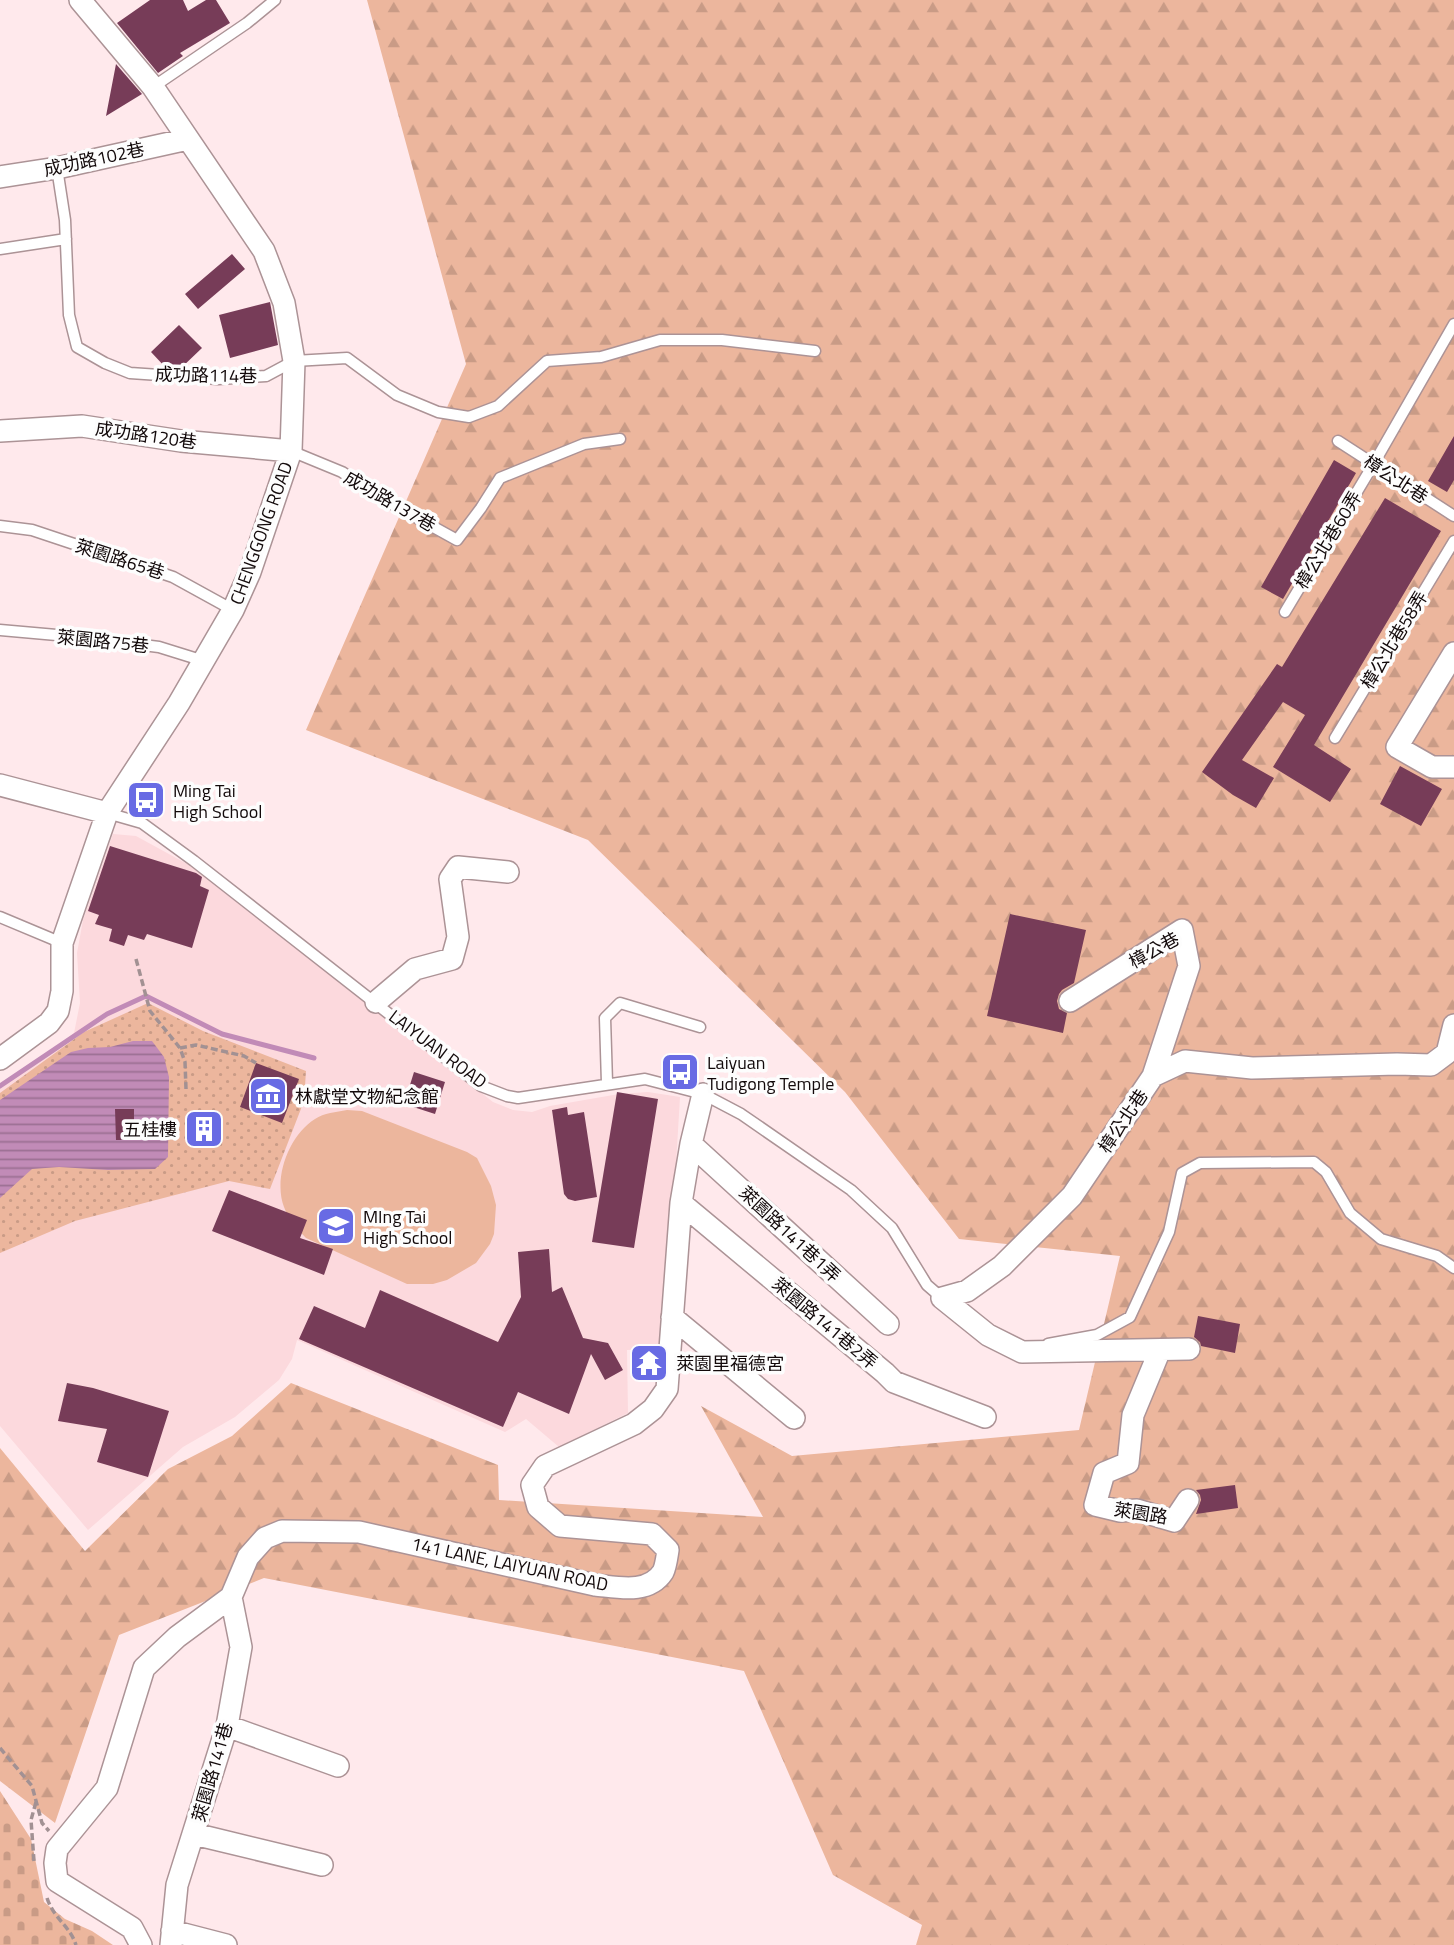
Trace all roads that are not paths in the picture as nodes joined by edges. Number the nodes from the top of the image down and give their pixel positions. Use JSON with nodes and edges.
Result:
{"nodes":[{"id":1,"x":80,"y":0,"type":"edge"},
{"id":2,"x":275,"y":0,"type":"edge"},
{"id":3,"x":153,"y":87,"type":"junction"},
{"id":4,"x":188,"y":139,"type":"junction"},
{"id":5,"x":57,"y":168,"type":"junction"},
{"id":6,"x":0,"y":177,"type":"edge"},
{"id":7,"x":66,"y":239,"type":"junction"},
{"id":8,"x":0,"y":249,"type":"edge"},
{"id":9,"x":1454,"y":324,"type":"edge"},
{"id":10,"x":815,"y":351,"type":"dead end"},
{"id":11,"x":294,"y":361,"type":"junction"},
{"id":12,"x":0,"y":431,"type":"edge"},
{"id":13,"x":620,"y":439,"type":"dead end"},
{"id":14,"x":1338,"y":441,"type":"dead end"},
{"id":15,"x":291,"y":451,"type":"junction"},
{"id":16,"x":1373,"y":465,"type":"junction"},
{"id":17,"x":1454,"y":516,"type":"edge"},
{"id":18,"x":0,"y":526,"type":"edge"},
{"id":19,"x":1454,"y":541,"type":"edge"},
{"id":20,"x":233,"y":610,"type":"junction"},
{"id":21,"x":1285,"y":612,"type":"dead end"},
{"id":22,"x":0,"y":630,"type":"edge"},
{"id":23,"x":1454,"y":653,"type":"edge"},
{"id":24,"x":205,"y":661,"type":"junction"},
{"id":25,"x":1335,"y":738,"type":"dead end"},
{"id":26,"x":1454,"y":766,"type":"edge"},
{"id":27,"x":0,"y":785,"type":"edge"},
{"id":28,"x":107,"y":813,"type":"junction"},
{"id":29,"x":508,"y":872,"type":"dead end"},
{"id":30,"x":0,"y":916,"type":"edge"},
{"id":31,"x":62,"y":943,"type":"junction"},
{"id":32,"x":1070,"y":1001,"type":"dead end"},
{"id":33,"x":376,"y":1002,"type":"junction"},
{"id":34,"x":1454,"y":1025,"type":"edge"},
{"id":35,"x":700,"y":1027,"type":"dead end"},
{"id":36,"x":0,"y":1059,"type":"edge"},
{"id":37,"x":1153,"y":1076,"type":"junction"},
{"id":38,"x":607,"y":1083,"type":"junction"},
{"id":39,"x":703,"y":1094,"type":"junction"},
{"id":40,"x":691,"y":1144,"type":"junction"},
{"id":41,"x":681,"y":1203,"type":"junction"},
{"id":42,"x":1454,"y":1269,"type":"edge"},
{"id":43,"x":942,"y":1298,"type":"junction"},
{"id":44,"x":672,"y":1317,"type":"junction"},
{"id":45,"x":888,"y":1324,"type":"dead end"},
{"id":46,"x":1189,"y":1349,"type":"dead end"},
{"id":47,"x":1160,"y":1350,"type":"junction"},
{"id":48,"x":1022,"y":1352,"type":"junction"},
{"id":49,"x":985,"y":1417,"type":"dead end"},
{"id":50,"x":794,"y":1418,"type":"dead end"},
{"id":51,"x":1188,"y":1500,"type":"dead end"},
{"id":52,"x":231,"y":1597,"type":"junction"},
{"id":53,"x":227,"y":1726,"type":"junction"},
{"id":54,"x":338,"y":1766,"type":"dead end"},
{"id":55,"x":194,"y":1834,"type":"junction"},
{"id":56,"x":322,"y":1865,"type":"dead end"},
{"id":57,"x":172,"y":1938,"type":"edge"},
{"id":58,"x":141,"y":1945,"type":"edge"},
{"id":59,"x":226,"y":1945,"type":"edge"}],
"edges":[{"from":1,"to":3,"type":"street","name":"CHENGGONG ROAD"},
{"from":2,"to":3,"type":"lane"},
{"from":3,"to":4,"type":"street","name":"CHENGGONG ROAD"},
{"from":4,"to":5,"type":"street","name":"成功路102巷"},
{"from":4,"to":11,"type":"street","name":"CHENGGONG ROAD"},
{"from":5,"to":6,"type":"street","name":"成功路102巷"},
{"from":5,"to":7,"type":"lane","name":"成功路114巷"},
{"from":7,"to":8,"type":"lane"},
{"from":7,"to":11,"type":"lane","name":"成功路114巷"},
{"from":9,"to":16,"type":"lane","name":"樟公北巷60弄"},
{"from":10,"to":11,"type":"lane","name":"成功路114巷"},
{"from":11,"to":15,"type":"street","name":"CHENGGONG ROAD"},
{"from":12,"to":15,"type":"street","name":"成功路120巷"},
{"from":13,"to":15,"type":"lane","name":"成功路137巷"},
{"from":14,"to":16,"type":"lane","name":"樟公北巷"},
{"from":15,"to":20,"type":"street","name":"CHENGGONG ROAD"},
{"from":16,"to":17,"type":"lane","name":"樟公北巷"},
{"from":16,"to":21,"type":"lane","name":"樟公北巷60弄"},
{"from":18,"to":20,"type":"lane","name":"萊園路65巷"},
{"from":19,"to":25,"type":"lane","name":"樟公北巷58弄"},
{"from":20,"to":24,"type":"street","name":"CHENGGONG ROAD"},
{"from":22,"to":24,"type":"lane","name":"萊園路75巷"},
{"from":23,"to":26,"type":"street"},
{"from":24,"to":28,"type":"street","name":"CHENGGONG ROAD"},
{"from":27,"to":28,"type":"street","name":"LAIYUAN ROAD"},
{"from":28,"to":31,"type":"street","name":"CHENGGONG ROAD"},
{"from":28,"to":33,"type":"lane","name":"LAIYUAN ROAD"},
{"from":29,"to":33,"type":"street"},
{"from":30,"to":31,"type":"lane"},
{"from":31,"to":36,"type":"street","name":"CHENGGONG ROAD"},
{"from":32,"to":37,"type":"street","name":"樟公巷"},
{"from":33,"to":38,"type":"lane","name":"LAIYUAN ROAD"},
{"from":34,"to":37,"type":"street","name":"樟公北巷"},
{"from":35,"to":38,"type":"lane"},
{"from":37,"to":43,"type":"street","name":"樟公北巷"},
{"from":38,"to":39,"type":"lane","name":"LAIYUAN ROAD"},
{"from":39,"to":40,"type":"street","name":"141 LANE, LAIYUAN ROAD"},
{"from":39,"to":43,"type":"lane","name":"LAIYUAN ROAD"},
{"from":40,"to":41,"type":"street","name":"141 LANE, LAIYUAN ROAD"},
{"from":40,"to":45,"type":"street","name":"萊園路141巷1弄"},
{"from":41,"to":44,"type":"street","name":"141 LANE, LAIYUAN ROAD"},
{"from":41,"to":49,"type":"street","name":"萊園路141巷2弄"},
{"from":42,"to":48,"type":"lane"},
{"from":43,"to":48,"type":"street"},
{"from":44,"to":50,"type":"street"},
{"from":44,"to":52,"type":"street","name":"141 LANE, LAIYUAN ROAD"},
{"from":46,"to":47,"type":"street"},
{"from":47,"to":48,"type":"street"},
{"from":47,"to":51,"type":"street","name":"萊園路"},
{"from":52,"to":53,"type":"street","name":"萊園路141巷"},
{"from":52,"to":58,"type":"street"},
{"from":53,"to":54,"type":"street"},
{"from":53,"to":55,"type":"street","name":"萊園路141巷"},
{"from":55,"to":56,"type":"street"},
{"from":55,"to":57,"type":"street","name":"萊園路141巷"},
{"from":57,"to":59,"type":"street"}]}
